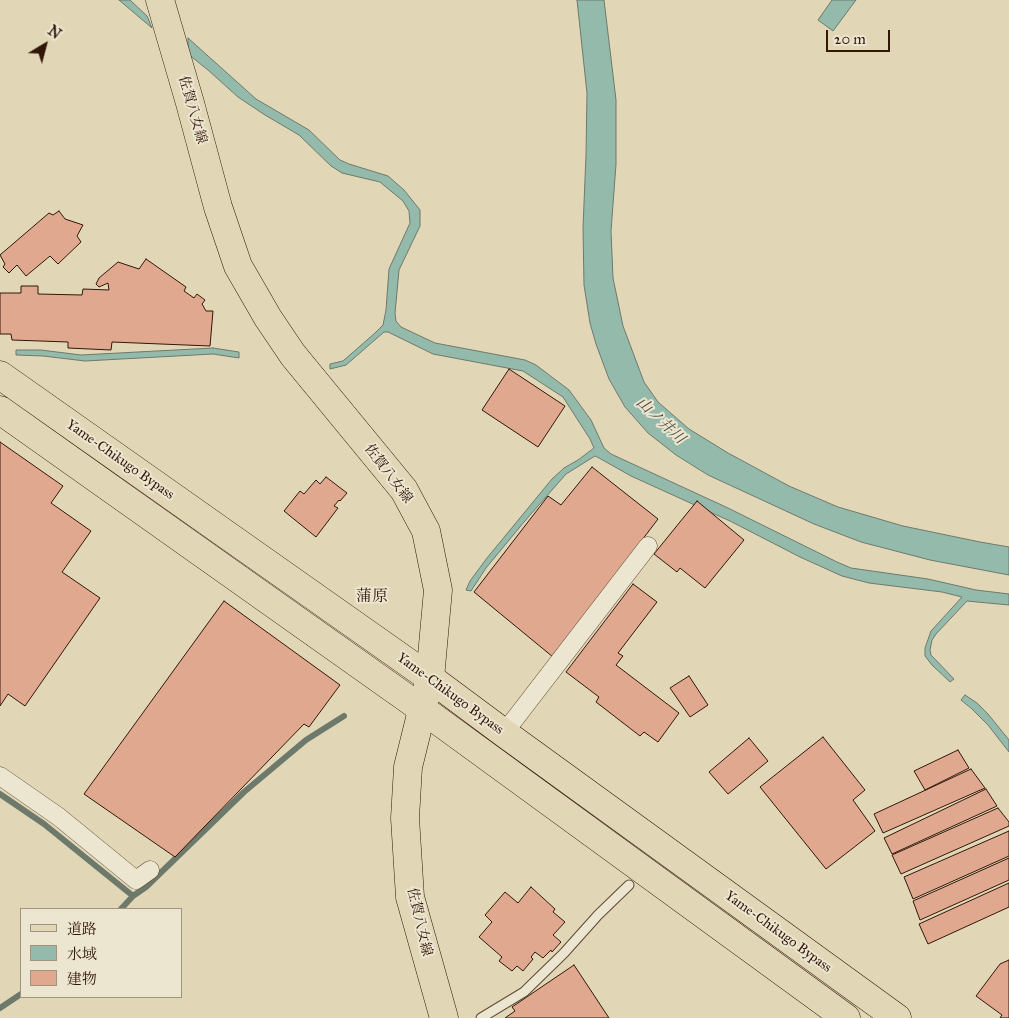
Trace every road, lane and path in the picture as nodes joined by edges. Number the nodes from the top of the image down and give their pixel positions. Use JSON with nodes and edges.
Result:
{"nodes":[{"id":1,"x":160,"y":0,"type":"edge"},
{"id":2,"x":0,"y":375,"type":"edge"},
{"id":3,"x":0,"y":410,"type":"edge"},
{"id":4,"x":648,"y":546,"type":"dead end"},
{"id":5,"x":430,"y":678,"type":"junction"},
{"id":6,"x":422,"y":709,"type":"junction"},
{"id":7,"x":504,"y":733,"type":"junction"},
{"id":8,"x":0,"y":776,"type":"edge"},
{"id":9,"x":150,"y":870,"type":"dead end"},
{"id":10,"x":628,"y":886,"type":"dead end"},
{"id":11,"x":444,"y":1018,"type":"edge"},
{"id":12,"x":481,"y":1018,"type":"edge"},
{"id":13,"x":846,"y":1018,"type":"edge"},
{"id":14,"x":897,"y":1018,"type":"edge"}],
"edges":[{"from":1,"to":5,"type":"main road","name":"佐賀八女線"},
{"from":2,"to":5,"type":"main road","name":"Yame-Chikugo Bypass"},
{"from":3,"to":6,"type":"main road","name":"Yame-Chikugo Bypass"},
{"from":4,"to":7,"type":"street"},
{"from":5,"to":6,"type":"main road","name":"佐賀八女線"},
{"from":5,"to":7,"type":"main road","name":"Yame-Chikugo Bypass"},
{"from":6,"to":11,"type":"main road","name":"佐賀八女線"},
{"from":6,"to":13,"type":"main road","name":"Yame-Chikugo Bypass"},
{"from":7,"to":14,"type":"main road","name":"Yame-Chikugo Bypass"},
{"from":8,"to":9,"type":"street"},
{"from":10,"to":12,"type":"lane"}]}
